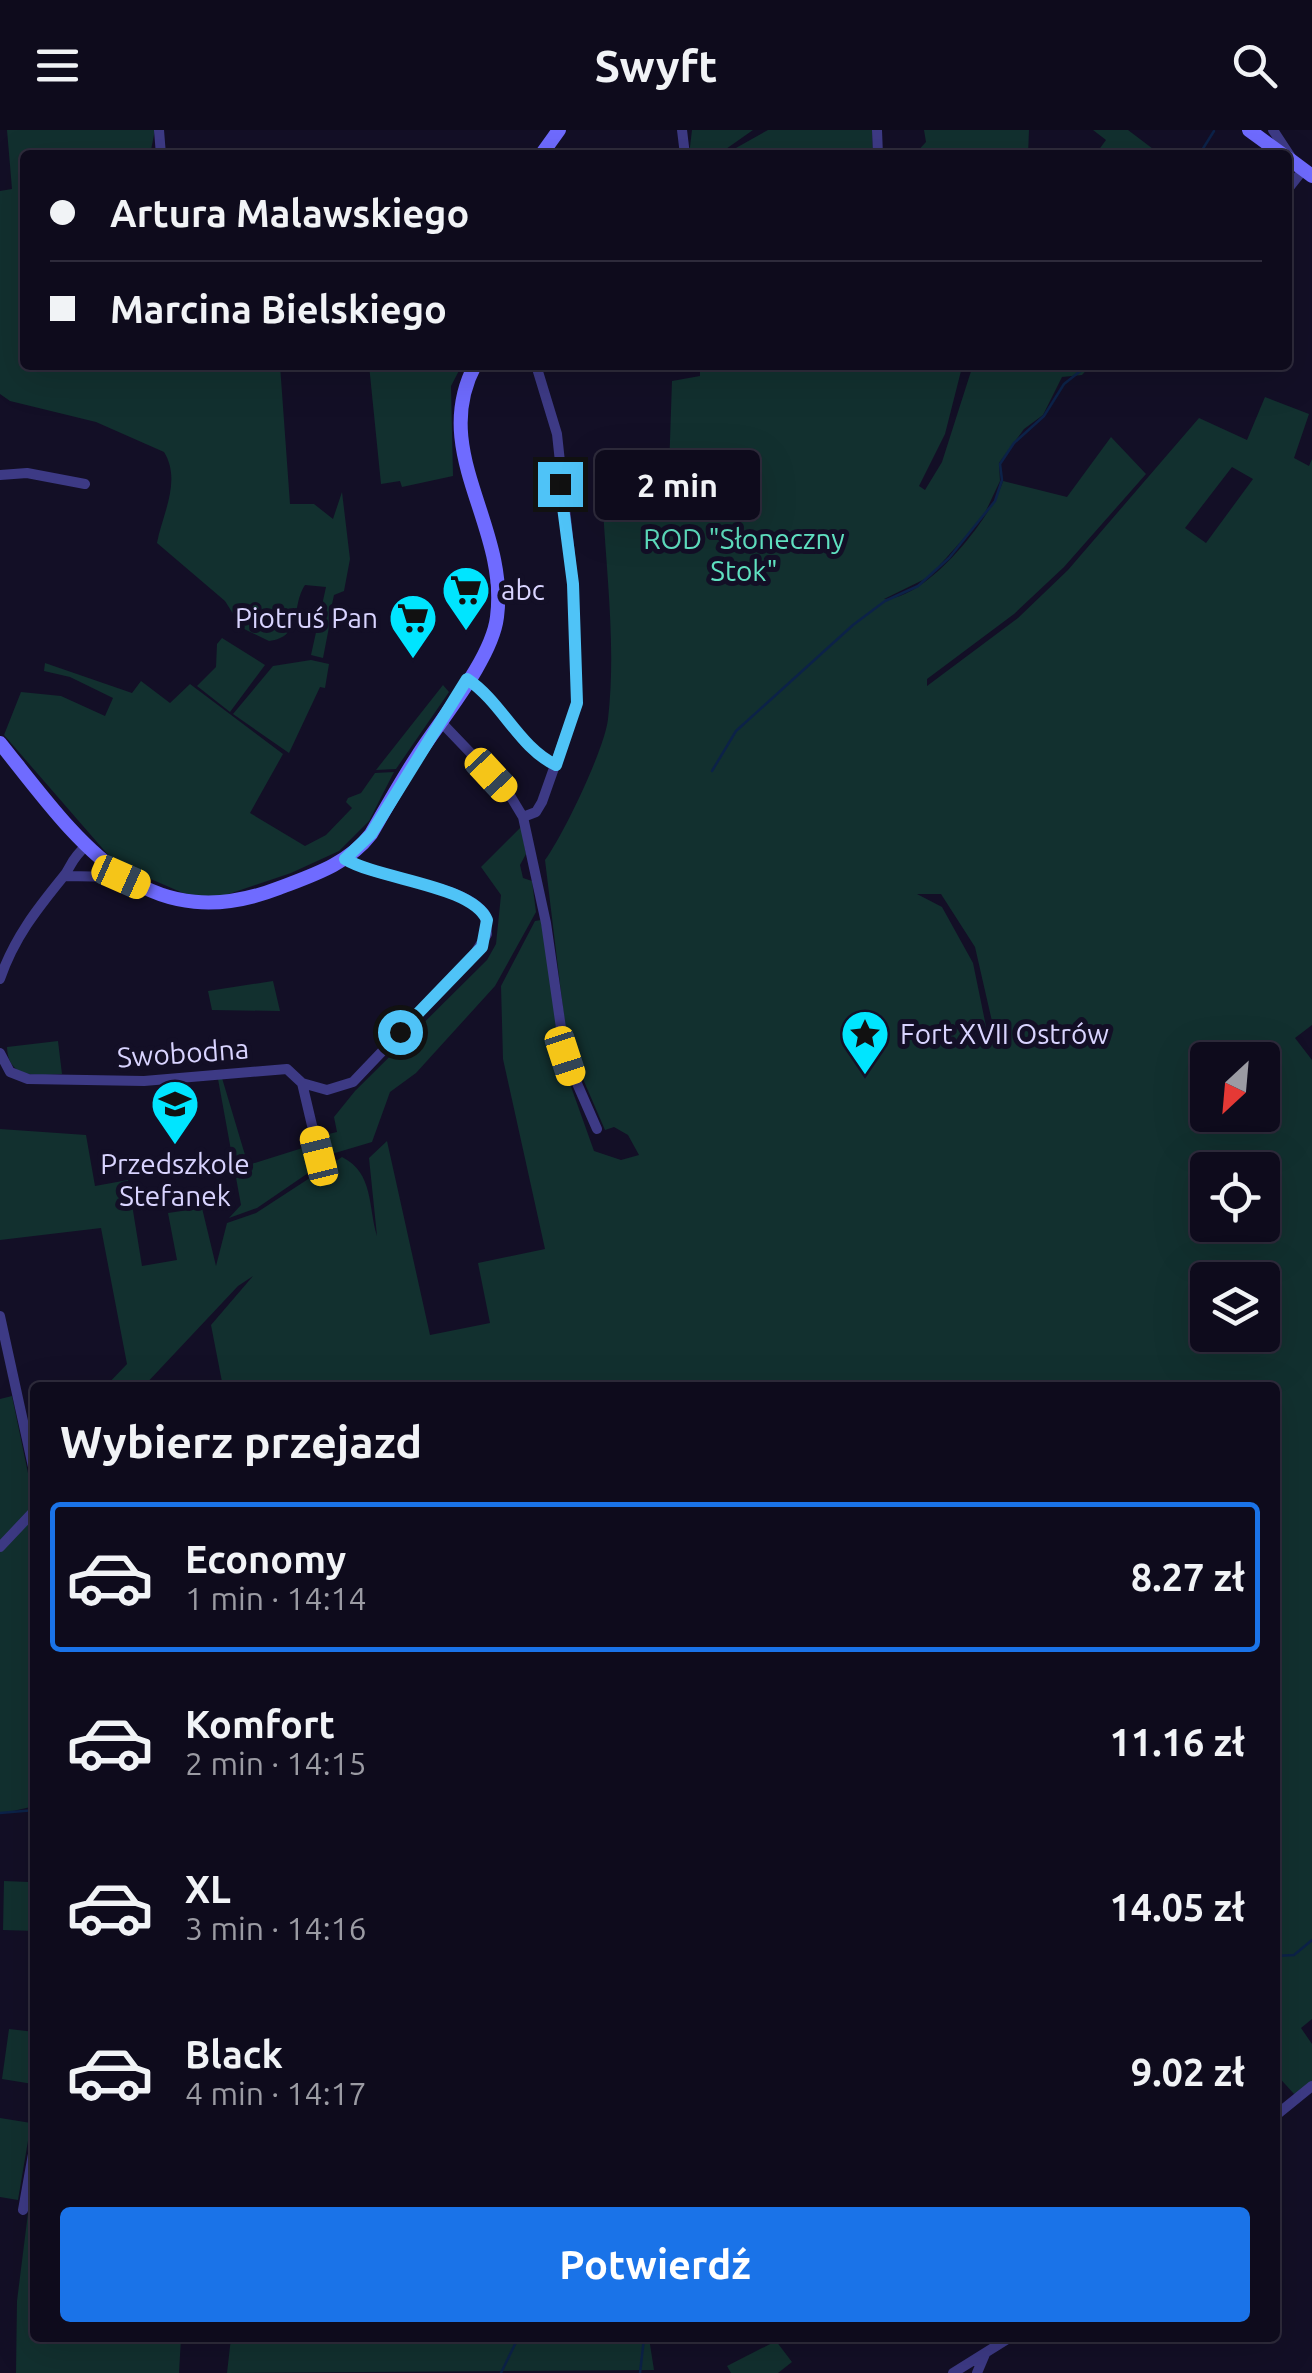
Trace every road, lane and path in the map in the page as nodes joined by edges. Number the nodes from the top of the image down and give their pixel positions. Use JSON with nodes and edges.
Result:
{"nodes":[{"id":1,"x":1249,"y":130,"type":"edge"},
{"id":2,"x":1277,"y":150,"type":"edge"},
{"id":3,"x":474,"y":370,"type":"edge"},
{"id":4,"x":538,"y":370,"type":"edge"},
{"id":5,"x":0,"y":475,"type":"edge"},
{"id":6,"x":86,"y":484,"type":"dead end"},
{"id":7,"x":467,"y":679,"type":"junction"},
{"id":8,"x":440,"y":721,"type":"junction"},
{"id":9,"x":0,"y":743,"type":"edge"},
{"id":10,"x":556,"y":765,"type":"junction"},
{"id":11,"x":522,"y":817,"type":"junction"},
{"id":12,"x":86,"y":846,"type":"junction"},
{"id":13,"x":345,"y":859,"type":"junction"},
{"id":14,"x":98,"y":860,"type":"junction"},
{"id":15,"x":65,"y":876,"type":"junction"},
{"id":16,"x":121,"y":877,"type":"junction"},
{"id":17,"x":91,"y":878,"type":"junction"},
{"id":18,"x":0,"y":978,"type":"edge"},
{"id":19,"x":0,"y":1054,"type":"edge"},
{"id":20,"x":302,"y":1083,"type":"junction"},
{"id":21,"x":596,"y":1130,"type":"dead end"},
{"id":22,"x":319,"y":1156,"type":"dead end"},
{"id":23,"x":0,"y":1316,"type":"edge"},
{"id":24,"x":30,"y":1453,"type":"edge"},
{"id":25,"x":30,"y":1515,"type":"edge"},
{"id":26,"x":0,"y":1547,"type":"edge"},
{"id":27,"x":1312,"y":2086,"type":"edge"},
{"id":28,"x":1280,"y":2112,"type":"edge"},
{"id":29,"x":30,"y":2169,"type":"edge"},
{"id":30,"x":22,"y":2210,"type":"dead end"},
{"id":31,"x":1004,"y":2342,"type":"edge"},
{"id":32,"x":985,"y":2354,"type":"junction"},
{"id":33,"x":953,"y":2373,"type":"edge"},
{"id":34,"x":977,"y":2373,"type":"edge"}],
"edges":[{"from":1,"to":2,"type":"street"},
{"from":3,"to":7,"type":"street"},
{"from":4,"to":10,"type":"street"},
{"from":5,"to":6,"type":"street"},
{"from":7,"to":8,"type":"street"},
{"from":7,"to":10,"type":"street"},
{"from":8,"to":11,"type":"street"},
{"from":8,"to":13,"type":"street"},
{"from":9,"to":12,"type":"street"},
{"from":10,"to":11,"type":"street"},
{"from":11,"to":21,"type":"street"},
{"from":12,"to":14,"type":"street"},
{"from":12,"to":15,"type":"street"},
{"from":13,"to":16,"type":"street"},
{"from":13,"to":20,"type":"street","name":"Swobodna"},
{"from":14,"to":16,"type":"street"},
{"from":14,"to":17,"type":"street"},
{"from":15,"to":17,"type":"street"},
{"from":15,"to":18,"type":"street"},
{"from":16,"to":17,"type":"street"},
{"from":19,"to":20,"type":"street","name":"Swobodna"},
{"from":20,"to":22,"type":"street"},
{"from":23,"to":24,"type":"street"},
{"from":25,"to":26,"type":"street"},
{"from":27,"to":28,"type":"street"},
{"from":29,"to":30,"type":"street"},
{"from":31,"to":32,"type":"street"},
{"from":32,"to":33,"type":"street"},
{"from":32,"to":34,"type":"street"}]}
